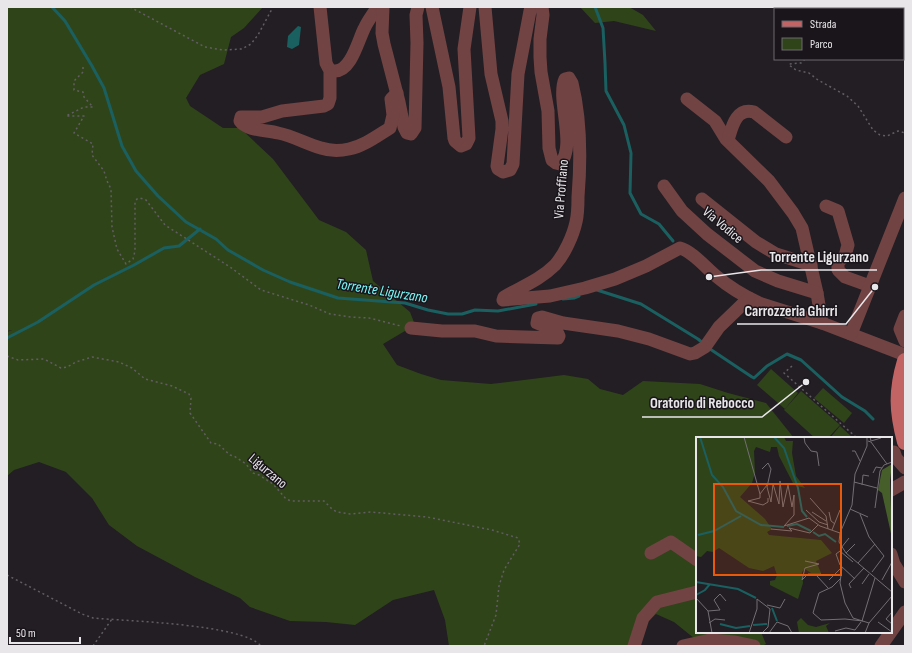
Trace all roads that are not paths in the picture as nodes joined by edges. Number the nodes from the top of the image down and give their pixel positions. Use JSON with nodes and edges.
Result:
{"nodes":[{"id":1,"x":320,"y":7,"type":"edge"},
{"id":2,"x":379,"y":7,"type":"edge"},
{"id":3,"x":383,"y":7,"type":"edge"},
{"id":4,"x":418,"y":7,"type":"edge"},
{"id":5,"x":432,"y":7,"type":"edge"},
{"id":6,"x":470,"y":7,"type":"edge"},
{"id":7,"x":485,"y":7,"type":"edge"},
{"id":8,"x":532,"y":7,"type":"edge"},
{"id":9,"x":542,"y":7,"type":"edge"},
{"id":10,"x":330,"y":70,"type":"junction"},
{"id":11,"x":396,"y":93,"type":"junction"},
{"id":12,"x":687,"y":99,"type":"dead end"},
{"id":13,"x":786,"y":137,"type":"dead end"},
{"id":14,"x":728,"y":140,"type":"junction"},
{"id":15,"x":664,"y":186,"type":"dead end"},
{"id":16,"x":905,"y":198,"type":"edge"},
{"id":17,"x":702,"y":199,"type":"dead end"},
{"id":18,"x":826,"y":206,"type":"dead end"},
{"id":19,"x":811,"y":265,"type":"junction"},
{"id":20,"x":870,"y":286,"type":"junction"},
{"id":21,"x":817,"y":293,"type":"junction"},
{"id":22,"x":749,"y":298,"type":"junction"},
{"id":23,"x":905,"y":316,"type":"edge"},
{"id":24,"x":822,"y":323,"type":"junction"},
{"id":25,"x":411,"y":328,"type":"road end"},
{"id":26,"x":851,"y":334,"type":"junction"},
{"id":27,"x":905,"y":340,"type":"edge"},
{"id":28,"x":905,"y":355,"type":"edge"},
{"id":29,"x":905,"y":362,"type":"edge"},
{"id":30,"x":899,"y":447,"type":"edge"},
{"id":31,"x":905,"y":468,"type":"edge"},
{"id":32,"x":905,"y":482,"type":"edge"},
{"id":33,"x":892,"y":489,"type":"edge"},
{"id":34,"x":651,"y":553,"type":"dead end"},
{"id":35,"x":892,"y":557,"type":"edge"},
{"id":36,"x":696,"y":559,"type":"edge"},
{"id":37,"x":905,"y":582,"type":"edge"},
{"id":38,"x":696,"y":592,"type":"edge"},
{"id":39,"x":905,"y":612,"type":"edge"},
{"id":40,"x":892,"y":630,"type":"edge"},
{"id":41,"x":890,"y":633,"type":"edge"},
{"id":42,"x":634,"y":646,"type":"edge"},
{"id":43,"x":683,"y":646,"type":"edge"},
{"id":44,"x":754,"y":646,"type":"edge"},
{"id":45,"x":881,"y":646,"type":"edge"}],
"edges":[{"from":1,"to":10,"type":"street"},
{"from":2,"to":10,"type":"street"},
{"from":3,"to":11,"type":"street"},
{"from":4,"to":11,"type":"street"},
{"from":5,"to":6,"type":"street"},
{"from":7,"to":8,"type":"street"},
{"from":9,"to":22,"type":"street","name":"Via Proffiano"},
{"from":10,"to":11,"type":"street"},
{"from":12,"to":14,"type":"street"},
{"from":13,"to":14,"type":"street"},
{"from":14,"to":19,"type":"street"},
{"from":15,"to":21,"type":"street","name":"Via Vodice"},
{"from":16,"to":20,"type":"street"},
{"from":17,"to":19,"type":"street"},
{"from":18,"to":20,"type":"street"},
{"from":19,"to":21,"type":"street"},
{"from":20,"to":26,"type":"street"},
{"from":21,"to":24,"type":"street"},
{"from":22,"to":24,"type":"street","name":"Via Proffiano"},
{"from":22,"to":25,"type":"street"},
{"from":23,"to":27,"type":"street"},
{"from":24,"to":26,"type":"street","name":"Via Proffiano"},
{"from":26,"to":28,"type":"street","name":"Via Proffiano"},
{"from":29,"to":30,"type":"main road"},
{"from":30,"to":31,"type":"street"},
{"from":32,"to":33,"type":"street"},
{"from":34,"to":36,"type":"street"},
{"from":35,"to":37,"type":"street"},
{"from":38,"to":42,"type":"street"},
{"from":39,"to":40,"type":"street"},
{"from":41,"to":45,"type":"street"},
{"from":43,"to":44,"type":"street"}]}
